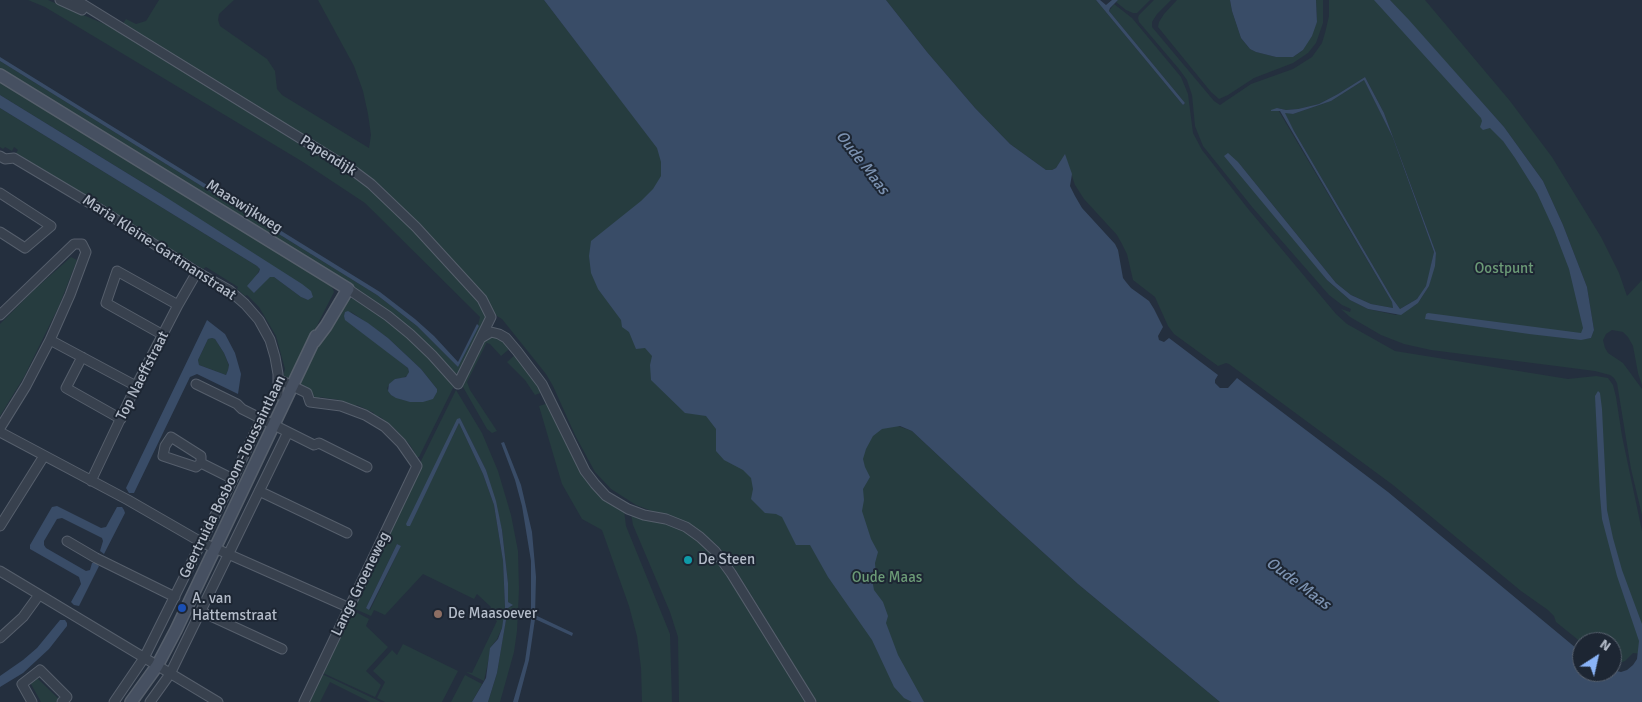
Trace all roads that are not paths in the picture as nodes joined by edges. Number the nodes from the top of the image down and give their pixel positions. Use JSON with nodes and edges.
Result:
{"nodes":[{"id":1,"x":60,"y":0,"type":"edge"},
{"id":2,"x":76,"y":0,"type":"edge"},
{"id":3,"x":111,"y":22,"type":"junction"},
{"id":4,"x":0,"y":75,"type":"edge"},
{"id":5,"x":2,"y":160,"type":"edge"},
{"id":6,"x":0,"y":193,"type":"edge"},
{"id":7,"x":0,"y":232,"type":"edge"},
{"id":8,"x":197,"y":272,"type":"junction"},
{"id":9,"x":344,"y":287,"type":"junction"},
{"id":10,"x":178,"y":305,"type":"junction"},
{"id":11,"x":1,"y":313,"type":"edge"},
{"id":12,"x":163,"y":335,"type":"junction"},
{"id":13,"x":480,"y":338,"type":"junction"},
{"id":14,"x":50,"y":340,"type":"junction"},
{"id":15,"x":82,"y":357,"type":"junction"},
{"id":16,"x":278,"y":379,"type":"junction"},
{"id":17,"x":196,"y":384,"type":"dead end"},
{"id":18,"x":136,"y":386,"type":"junction"},
{"id":19,"x":293,"y":386,"type":"junction"},
{"id":20,"x":278,"y":395,"type":"dead end"},
{"id":21,"x":121,"y":419,"type":"junction"},
{"id":22,"x":261,"y":419,"type":"junction"},
{"id":23,"x":274,"y":425,"type":"junction"},
{"id":24,"x":0,"y":430,"type":"edge"},
{"id":25,"x":288,"y":432,"type":"junction"},
{"id":26,"x":44,"y":456,"type":"junction"},
{"id":27,"x":201,"y":463,"type":"dead end"},
{"id":28,"x":367,"y":467,"type":"dead end"},
{"id":29,"x":233,"y":479,"type":"junction"},
{"id":30,"x":91,"y":481,"type":"junction"},
{"id":31,"x":259,"y":491,"type":"junction"},
{"id":32,"x":0,"y":526,"type":"edge"},
{"id":33,"x":347,"y":533,"type":"dead end"},
{"id":34,"x":67,"y":541,"type":"dead end"},
{"id":35,"x":201,"y":542,"type":"junction"},
{"id":36,"x":215,"y":548,"type":"junction"},
{"id":37,"x":229,"y":554,"type":"junction"},
{"id":38,"x":0,"y":571,"type":"edge"},
{"id":39,"x":39,"y":595,"type":"junction"},
{"id":40,"x":175,"y":597,"type":"junction"},
{"id":41,"x":343,"y":605,"type":"dead end"},
{"id":42,"x":202,"y":612,"type":"junction"},
{"id":43,"x":0,"y":638,"type":"edge"},
{"id":44,"x":282,"y":649,"type":"dead end"},
{"id":45,"x":144,"y":658,"type":"junction"},
{"id":46,"x":157,"y":666,"type":"junction"},
{"id":47,"x":170,"y":674,"type":"junction"},
{"id":48,"x":32,"y":702,"type":"edge"},
{"id":49,"x":62,"y":702,"type":"edge"},
{"id":50,"x":114,"y":702,"type":"edge"},
{"id":51,"x":131,"y":702,"type":"edge"},
{"id":52,"x":150,"y":702,"type":"edge"},
{"id":53,"x":218,"y":702,"type":"edge"},
{"id":54,"x":304,"y":702,"type":"edge"},
{"id":55,"x":811,"y":702,"type":"edge"}],
"edges":[{"from":1,"to":3,"type":"street","name":"Papendijk"},
{"from":2,"to":3,"type":"street","name":"Papendijk"},
{"from":3,"to":13,"type":"street","name":"Papendijk"},
{"from":4,"to":9,"type":"street","name":"Maaswijkweg"},
{"from":5,"to":8,"type":"street","name":"Maria Kleine-Gartmanstraat"},
{"from":6,"to":7,"type":"street"},
{"from":8,"to":10,"type":"street","name":"Top Naeffstraat"},
{"from":8,"to":16,"type":"street","name":"Maria Kleine-Gartmanstraat"},
{"from":9,"to":13,"type":"street","name":"Maaswijkweg"},
{"from":9,"to":19,"type":"street","name":"Geertruida Bosboom-Toussaintlaan"},
{"from":10,"to":12,"type":"street","name":"Top Naeffstraat"},
{"from":10,"to":12,"type":"street"},
{"from":11,"to":14,"type":"street"},
{"from":12,"to":18,"type":"street","name":"Top Naeffstraat"},
{"from":13,"to":55,"type":"street"},
{"from":14,"to":15,"type":"street"},
{"from":14,"to":24,"type":"street"},
{"from":15,"to":18,"type":"street"},
{"from":15,"to":21,"type":"street"},
{"from":16,"to":19,"type":"street"},
{"from":16,"to":20,"type":"street","name":"Maria Kleine-Gartmanstraat"},
{"from":17,"to":22,"type":"street"},
{"from":18,"to":21,"type":"street","name":"Top Naeffstraat"},
{"from":19,"to":23,"type":"street","name":"Geertruida Bosboom-Toussaintlaan"},
{"from":19,"to":54,"type":"street","name":"Lange Groeneweg"},
{"from":21,"to":30,"type":"street","name":"Top Naeffstraat"},
{"from":22,"to":23,"type":"street"},
{"from":22,"to":29,"type":"street"},
{"from":23,"to":25,"type":"street"},
{"from":23,"to":36,"type":"street","name":"Geertruida Bosboom-Toussaintlaan"},
{"from":24,"to":26,"type":"street"},
{"from":25,"to":28,"type":"street"},
{"from":25,"to":31,"type":"street"},
{"from":26,"to":30,"type":"street"},
{"from":26,"to":32,"type":"street"},
{"from":27,"to":29,"type":"street"},
{"from":29,"to":35,"type":"street"},
{"from":30,"to":35,"type":"street"},
{"from":31,"to":33,"type":"street"},
{"from":31,"to":37,"type":"street"},
{"from":34,"to":40,"type":"street"},
{"from":35,"to":36,"type":"street"},
{"from":35,"to":40,"type":"street"},
{"from":36,"to":37,"type":"street"},
{"from":36,"to":46,"type":"street","name":"Geertruida Bosboom-Toussaintlaan"},
{"from":37,"to":41,"type":"street"},
{"from":37,"to":42,"type":"street"},
{"from":38,"to":39,"type":"street"},
{"from":39,"to":43,"type":"street"},
{"from":39,"to":45,"type":"street"},
{"from":40,"to":45,"type":"street"},
{"from":42,"to":44,"type":"street"},
{"from":42,"to":47,"type":"street"},
{"from":45,"to":46,"type":"street"},
{"from":45,"to":50,"type":"street"},
{"from":46,"to":47,"type":"street"},
{"from":46,"to":51,"type":"street","name":"Geertruida Bosboom-Toussaintlaan"},
{"from":47,"to":52,"type":"street"},
{"from":47,"to":53,"type":"street"},
{"from":48,"to":49,"type":"street"}]}
